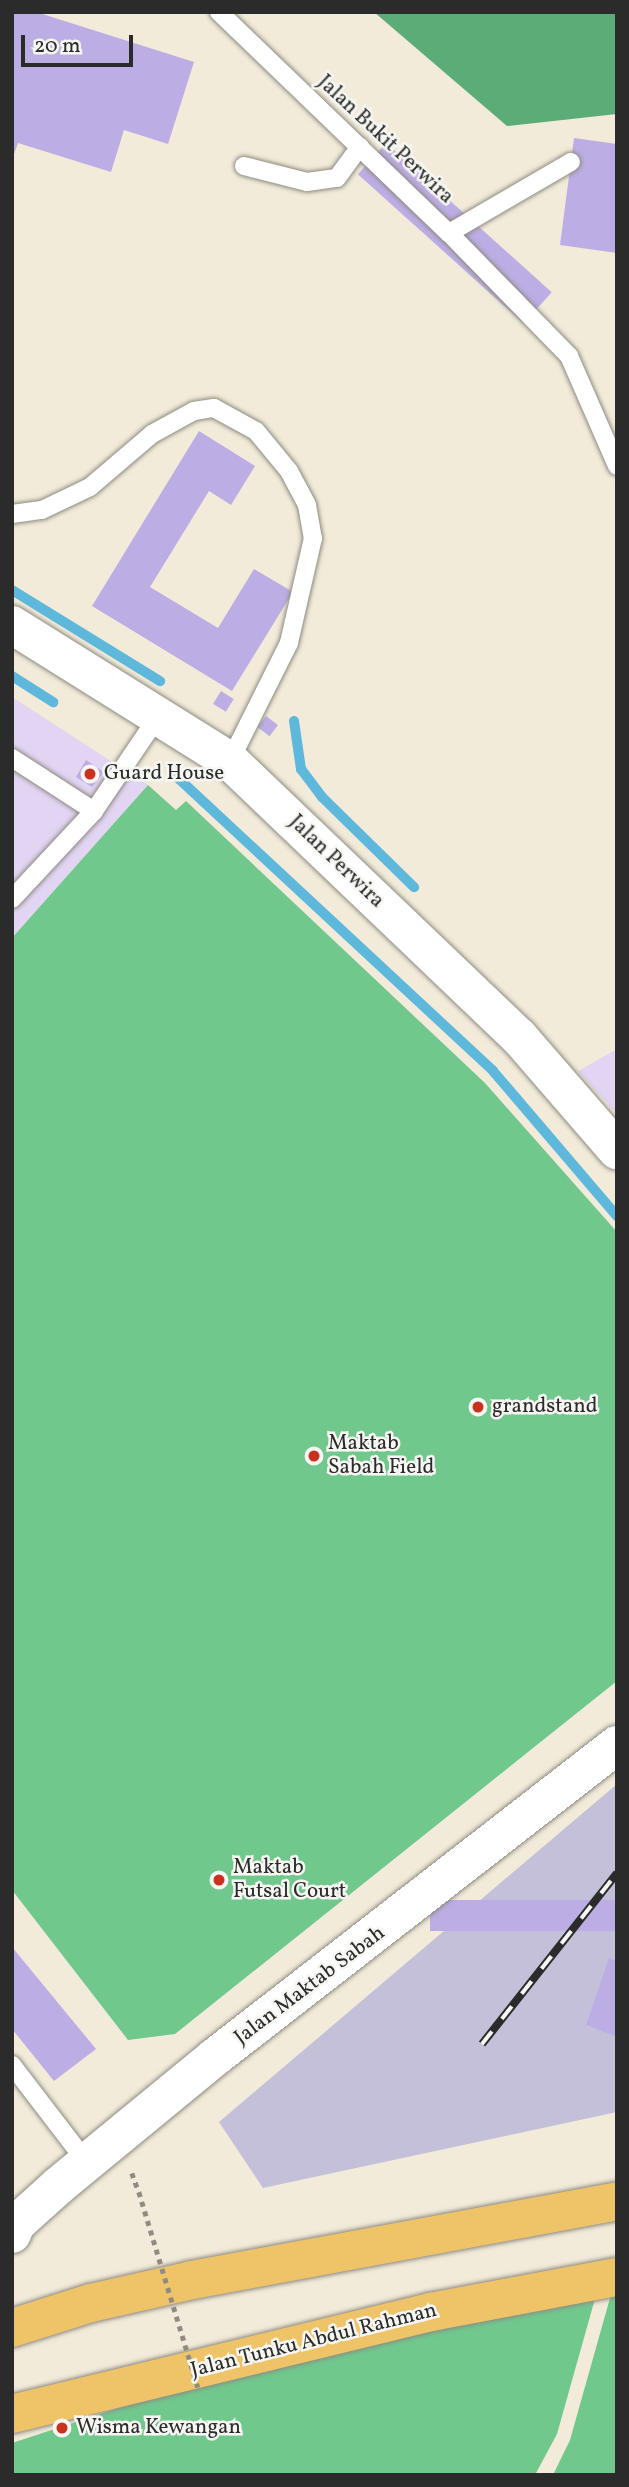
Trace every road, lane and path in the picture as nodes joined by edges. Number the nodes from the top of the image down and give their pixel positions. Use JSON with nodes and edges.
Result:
{"nodes":[{"id":1,"x":219,"y":12,"type":"edge"},
{"id":2,"x":360,"y":146,"type":"junction"},
{"id":3,"x":571,"y":162,"type":"dead end"},
{"id":4,"x":244,"y":166,"type":"dead end"},
{"id":5,"x":449,"y":233,"type":"junction"},
{"id":6,"x":617,"y":466,"type":"edge"},
{"id":7,"x":12,"y":514,"type":"edge"},
{"id":8,"x":12,"y":625,"type":"edge"},
{"id":9,"x":159,"y":715,"type":"junction"},
{"id":10,"x":12,"y":758,"type":"edge"},
{"id":11,"x":230,"y":761,"type":"junction"},
{"id":12,"x":94,"y":811,"type":"junction"},
{"id":13,"x":12,"y":899,"type":"edge"},
{"id":14,"x":617,"y":1150,"type":"edge"},
{"id":15,"x":617,"y":1745,"type":"edge"},
{"id":16,"x":12,"y":2065,"type":"edge"},
{"id":17,"x":88,"y":2164,"type":"junction"},
{"id":18,"x":139,"y":2192,"type":"dead end"},
{"id":19,"x":617,"y":2201,"type":"edge"},
{"id":20,"x":14,"y":2226,"type":"edge"},
{"id":21,"x":617,"y":2277,"type":"edge"},
{"id":22,"x":12,"y":2328,"type":"edge"},
{"id":23,"x":198,"y":2386,"type":"dead end"},
{"id":24,"x":12,"y":2414,"type":"edge"}],
"edges":[{"from":1,"to":2,"type":"lane","name":"Jalan Bukit Perwira"},
{"from":2,"to":4,"type":"lane"},
{"from":2,"to":5,"type":"lane","name":"Jalan Bukit Perwira"},
{"from":3,"to":5,"type":"lane","name":"Jalan Bukit Perwira"},
{"from":5,"to":6,"type":"lane"},
{"from":7,"to":11,"type":"lane"},
{"from":8,"to":9,"type":"street","name":"Jalan Perwira"},
{"from":9,"to":11,"type":"street","name":"Jalan Perwira"},
{"from":9,"to":12,"type":"lane"},
{"from":10,"to":12,"type":"lane"},
{"from":11,"to":14,"type":"street","name":"Jalan Perwira"},
{"from":12,"to":13,"type":"lane"},
{"from":15,"to":17,"type":"street","name":"Jalan Maktab Sabah"},
{"from":16,"to":17,"type":"lane"},
{"from":17,"to":20,"type":"street","name":"Jalan Maktab Sabah"},
{"from":18,"to":23,"type":"path","bridge":true},
{"from":19,"to":22,"type":"main road"},
{"from":21,"to":24,"type":"main road","name":"Jalan Tunku Abdul Rahman"}]}
